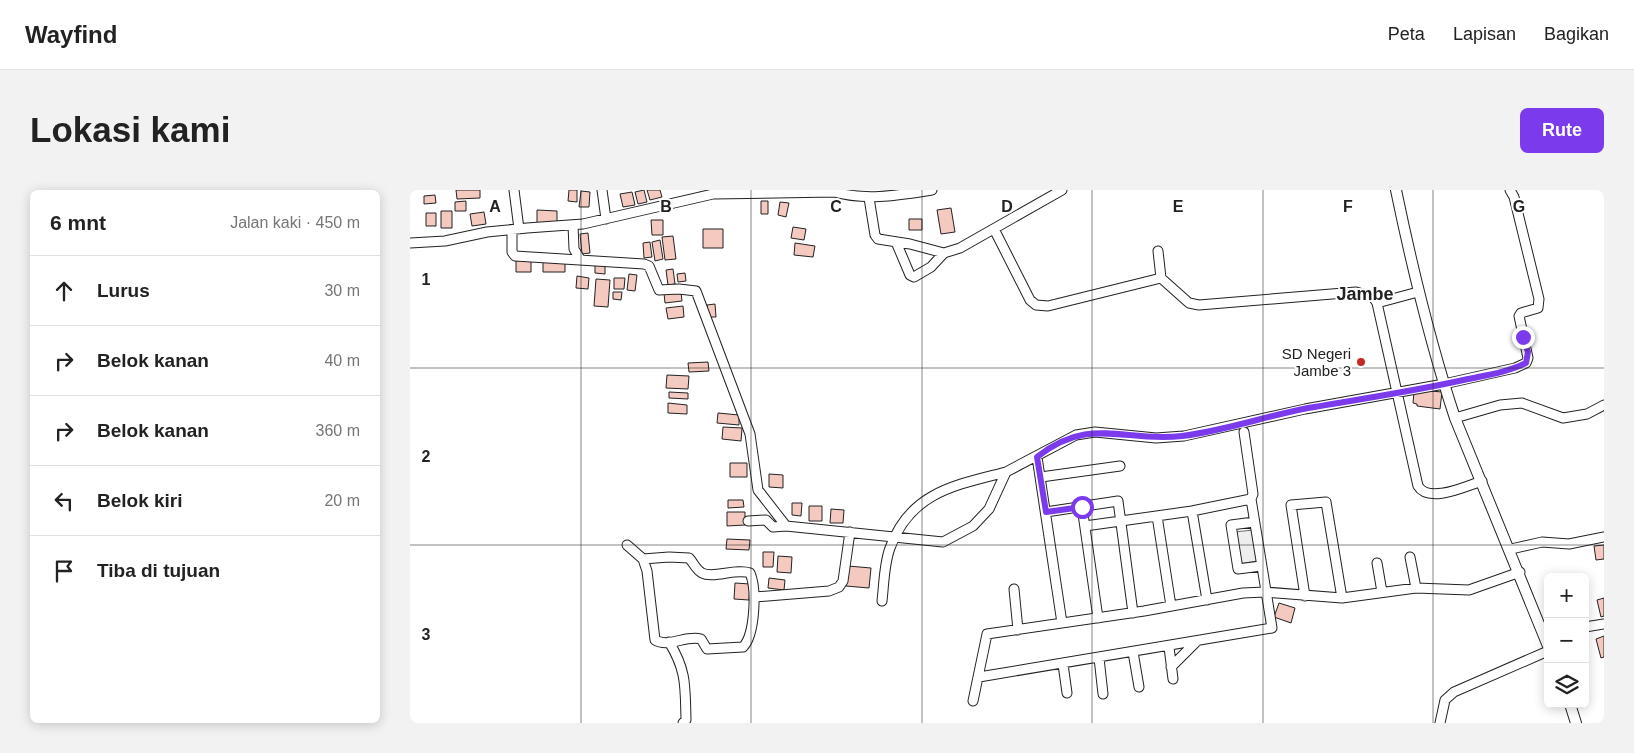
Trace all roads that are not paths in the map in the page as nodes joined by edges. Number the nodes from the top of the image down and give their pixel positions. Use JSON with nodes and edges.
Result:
{"nodes":[{"id":1,"x":514,"y":190,"type":"edge"},
{"id":2,"x":602,"y":190,"type":"edge"},
{"id":3,"x":932,"y":190,"type":"edge"},
{"id":4,"x":1062,"y":190,"type":"edge"},
{"id":5,"x":1396,"y":190,"type":"edge"},
{"id":6,"x":1510,"y":190,"type":"edge"},
{"id":7,"x":834,"y":191,"type":"edge"},
{"id":8,"x":714,"y":192,"type":"edge"},
{"id":9,"x":869,"y":198,"type":"junction"},
{"id":10,"x":606,"y":219,"type":"junction"},
{"id":11,"x":573,"y":225,"type":"junction"},
{"id":12,"x":516,"y":229,"type":"junction"},
{"id":13,"x":994,"y":229,"type":"junction"},
{"id":14,"x":896,"y":242,"type":"junction"},
{"id":15,"x":410,"y":243,"type":"edge"},
{"id":16,"x":1158,"y":251,"type":"dead end"},
{"id":17,"x":944,"y":253,"type":"junction"},
{"id":18,"x":580,"y":258,"type":"junction"},
{"id":19,"x":1161,"y":278,"type":"junction"},
{"id":20,"x":1418,"y":292,"type":"junction"},
{"id":21,"x":1377,"y":303,"type":"junction"},
{"id":22,"x":1444,"y":384,"type":"junction"},
{"id":23,"x":1397,"y":392,"type":"junction"},
{"id":24,"x":1604,"y":405,"type":"edge"},
{"id":25,"x":1455,"y":418,"type":"junction"},
{"id":26,"x":1244,"y":432,"type":"dead end"},
{"id":27,"x":1037,"y":457,"type":"junction"},
{"id":28,"x":1120,"y":466,"type":"dead end"},
{"id":29,"x":1006,"y":472,"type":"junction"},
{"id":30,"x":1041,"y":477,"type":"junction"},
{"id":31,"x":1482,"y":481,"type":"junction"},
{"id":32,"x":1251,"y":499,"type":"junction"},
{"id":33,"x":1082,"y":507,"type":"junction"},
{"id":34,"x":1192,"y":510,"type":"junction"},
{"id":35,"x":1046,"y":512,"type":"junction"},
{"id":36,"x":1157,"y":516,"type":"junction"},
{"id":37,"x":748,"y":521,"type":"dead end"},
{"id":38,"x":1121,"y":521,"type":"junction"},
{"id":39,"x":1254,"y":522,"type":"junction"},
{"id":40,"x":786,"y":526,"type":"junction"},
{"id":41,"x":1085,"y":526,"type":"junction"},
{"id":42,"x":850,"y":532,"type":"junction"},
{"id":43,"x":1604,"y":537,"type":"edge"},
{"id":44,"x":894,"y":538,"type":"junction"},
{"id":45,"x":627,"y":546,"type":"dead end"},
{"id":46,"x":1510,"y":549,"type":"junction"},
{"id":47,"x":1410,"y":558,"type":"dead end"},
{"id":48,"x":643,"y":559,"type":"junction"},
{"id":49,"x":1377,"y":563,"type":"dead end"},
{"id":50,"x":1261,"y":566,"type":"junction"},
{"id":51,"x":1520,"y":572,"type":"junction"},
{"id":52,"x":1416,"y":588,"type":"junction"},
{"id":53,"x":1014,"y":589,"type":"dead end"},
{"id":54,"x":1265,"y":592,"type":"junction"},
{"id":55,"x":1382,"y":592,"type":"junction"},
{"id":56,"x":1305,"y":596,"type":"junction"},
{"id":57,"x":755,"y":597,"type":"junction"},
{"id":58,"x":1342,"y":598,"type":"junction"},
{"id":59,"x":1207,"y":600,"type":"junction"},
{"id":60,"x":882,"y":601,"type":"dead end"},
{"id":61,"x":1171,"y":606,"type":"junction"},
{"id":62,"x":1133,"y":613,"type":"junction"},
{"id":63,"x":1098,"y":618,"type":"junction"},
{"id":64,"x":1062,"y":624,"type":"junction"},
{"id":65,"x":1604,"y":624,"type":"edge"},
{"id":66,"x":1589,"y":626,"type":"edge"},
{"id":67,"x":1544,"y":629,"type":"edge"},
{"id":68,"x":1018,"y":630,"type":"junction"},
{"id":69,"x":669,"y":642,"type":"junction"},
{"id":70,"x":1196,"y":642,"type":"junction"},
{"id":71,"x":1168,"y":647,"type":"junction"},
{"id":72,"x":1133,"y":652,"type":"junction"},
{"id":73,"x":1544,"y":653,"type":"edge"},
{"id":74,"x":1099,"y":658,"type":"junction"},
{"id":75,"x":1063,"y":664,"type":"junction"},
{"id":76,"x":1171,"y":666,"type":"junction"},
{"id":77,"x":979,"y":677,"type":"junction"},
{"id":78,"x":1173,"y":679,"type":"dead end"},
{"id":79,"x":1139,"y":687,"type":"dead end"},
{"id":80,"x":1067,"y":693,"type":"dead end"},
{"id":81,"x":1103,"y":694,"type":"dead end"},
{"id":82,"x":973,"y":701,"type":"dead end"},
{"id":83,"x":1571,"y":708,"type":"edge"},
{"id":84,"x":683,"y":723,"type":"edge"},
{"id":85,"x":1440,"y":723,"type":"edge"},
{"id":86,"x":1576,"y":723,"type":"edge"}],
"edges":[{"from":1,"to":12,"type":"street"},
{"from":2,"to":10,"type":"street"},
{"from":3,"to":9,"type":"street"},
{"from":4,"to":13,"type":"street"},
{"from":5,"to":20,"type":"street"},
{"from":6,"to":22,"type":"street"},
{"from":7,"to":8,"type":"street"},
{"from":7,"to":9,"type":"street"},
{"from":8,"to":10,"type":"street"},
{"from":9,"to":14,"type":"street"},
{"from":10,"to":11,"type":"street"},
{"from":11,"to":12,"type":"street"},
{"from":11,"to":18,"type":"street"},
{"from":12,"to":15,"type":"street"},
{"from":12,"to":18,"type":"street"},
{"from":13,"to":17,"type":"street"},
{"from":13,"to":19,"type":"street"},
{"from":14,"to":17,"type":"street"},
{"from":14,"to":17,"type":"street"},
{"from":16,"to":19,"type":"street"},
{"from":18,"to":40,"type":"street"},
{"from":19,"to":21,"type":"street"},
{"from":20,"to":21,"type":"street"},
{"from":20,"to":22,"type":"street"},
{"from":21,"to":23,"type":"street"},
{"from":22,"to":23,"type":"street"},
{"from":22,"to":25,"type":"street"},
{"from":23,"to":27,"type":"street"},
{"from":23,"to":31,"type":"street"},
{"from":24,"to":25,"type":"street"},
{"from":25,"to":31,"type":"street"},
{"from":26,"to":32,"type":"street"},
{"from":27,"to":29,"type":"street"},
{"from":27,"to":30,"type":"street"},
{"from":28,"to":30,"type":"street"},
{"from":29,"to":44,"type":"street"},
{"from":29,"to":44,"type":"street"},
{"from":30,"to":35,"type":"street"},
{"from":31,"to":46,"type":"street"},
{"from":32,"to":34,"type":"street"},
{"from":32,"to":39,"type":"street"},
{"from":33,"to":35,"type":"street"},
{"from":33,"to":38,"type":"street"},
{"from":33,"to":41,"type":"street"},
{"from":34,"to":36,"type":"street"},
{"from":34,"to":59,"type":"street"},
{"from":35,"to":64,"type":"street"},
{"from":36,"to":38,"type":"street"},
{"from":36,"to":61,"type":"street"},
{"from":37,"to":40,"type":"street"},
{"from":38,"to":41,"type":"street"},
{"from":38,"to":62,"type":"street"},
{"from":39,"to":50,"type":"street"},
{"from":39,"to":50,"type":"street"},
{"from":40,"to":42,"type":"street"},
{"from":41,"to":63,"type":"street"},
{"from":42,"to":44,"type":"street"},
{"from":42,"to":57,"type":"street"},
{"from":43,"to":46,"type":"street"},
{"from":44,"to":60,"type":"street"},
{"from":45,"to":48,"type":"street"},
{"from":46,"to":51,"type":"street"},
{"from":47,"to":52,"type":"street"},
{"from":48,"to":57,"type":"street"},
{"from":48,"to":69,"type":"street"},
{"from":49,"to":55,"type":"street"},
{"from":50,"to":54,"type":"street"},
{"from":51,"to":52,"type":"street"},
{"from":51,"to":67,"type":"street"},
{"from":52,"to":55,"type":"street"},
{"from":53,"to":68,"type":"street"},
{"from":54,"to":56,"type":"street"},
{"from":54,"to":59,"type":"street"},
{"from":54,"to":70,"type":"street"},
{"from":55,"to":58,"type":"street"},
{"from":56,"to":58,"type":"street"},
{"from":56,"to":58,"type":"street"},
{"from":57,"to":69,"type":"street"},
{"from":59,"to":61,"type":"street"},
{"from":61,"to":62,"type":"street"},
{"from":62,"to":63,"type":"street"},
{"from":63,"to":64,"type":"street"},
{"from":64,"to":68,"type":"street"},
{"from":65,"to":66,"type":"street"},
{"from":68,"to":77,"type":"street"},
{"from":69,"to":84,"type":"street"},
{"from":70,"to":71,"type":"street"},
{"from":70,"to":76,"type":"street"},
{"from":71,"to":72,"type":"street"},
{"from":71,"to":76,"type":"street"},
{"from":72,"to":74,"type":"street"},
{"from":72,"to":79,"type":"street"},
{"from":73,"to":85,"type":"street"},
{"from":74,"to":75,"type":"street"},
{"from":74,"to":81,"type":"street"},
{"from":75,"to":77,"type":"street"},
{"from":75,"to":80,"type":"street"},
{"from":76,"to":78,"type":"street"},
{"from":77,"to":82,"type":"street"},
{"from":83,"to":86,"type":"street"}]}
